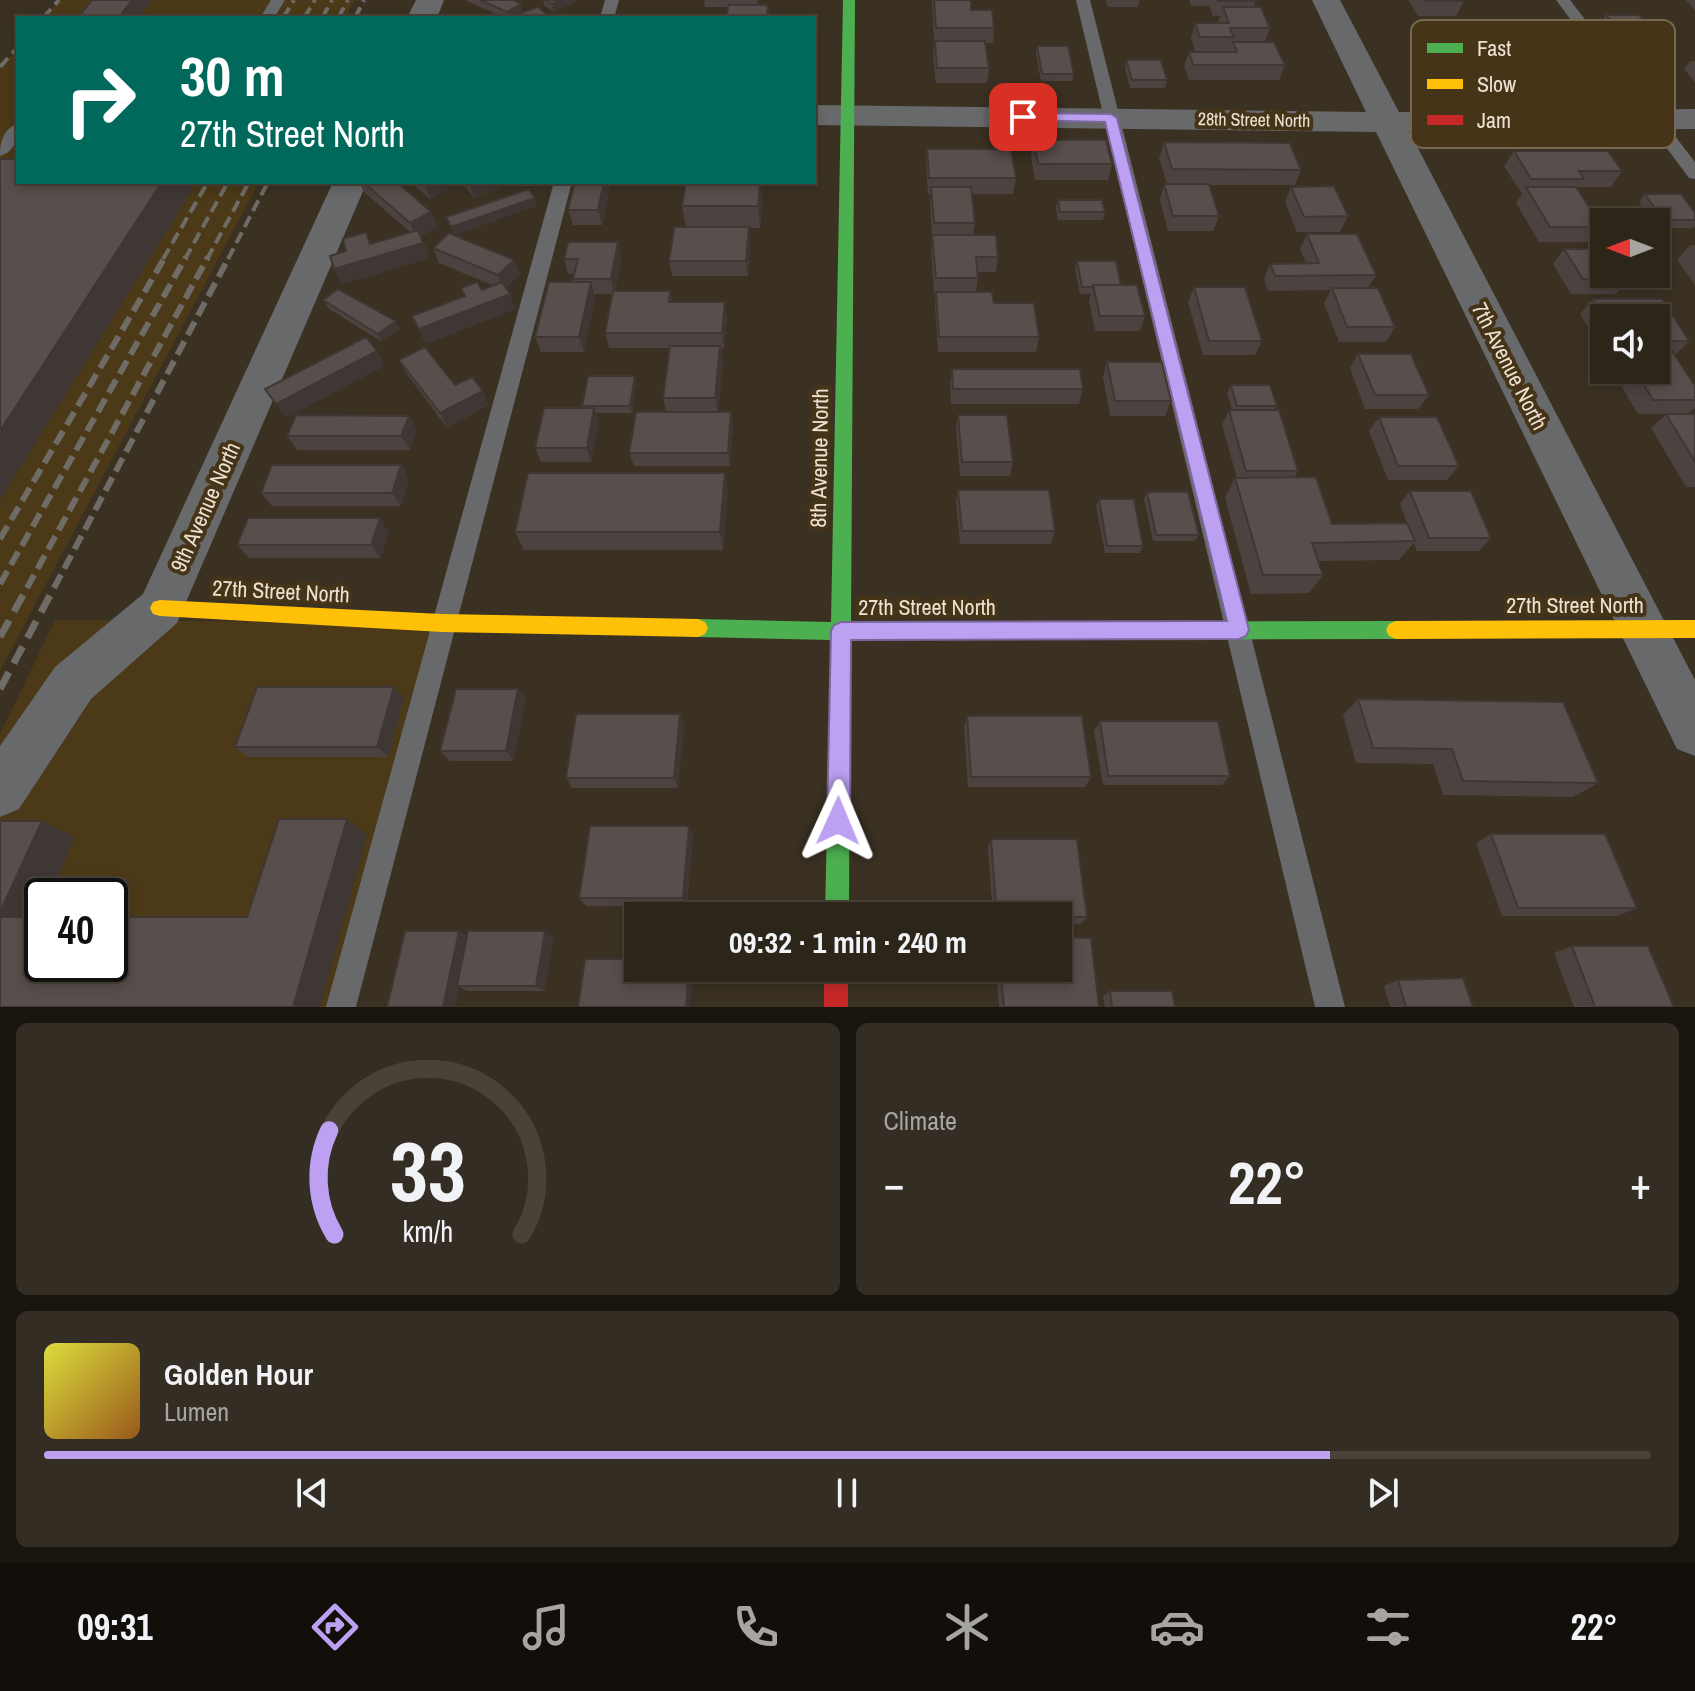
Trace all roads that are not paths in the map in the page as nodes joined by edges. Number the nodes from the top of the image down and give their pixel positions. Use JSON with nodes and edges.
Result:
{"nodes":[{"id":1,"x":849,"y":0,"type":"edge"},
{"id":2,"x":1083,"y":0,"type":"edge"},
{"id":3,"x":1326,"y":0,"type":"edge"},
{"id":4,"x":1563,"y":0,"type":"edge"},
{"id":5,"x":1578,"y":20,"type":"edge"},
{"id":6,"x":816,"y":115,"type":"edge"},
{"id":7,"x":847,"y":115,"type":"junction"},
{"id":8,"x":1111,"y":118,"type":"junction"},
{"id":9,"x":1386,"y":122,"type":"junction"},
{"id":10,"x":1411,"y":122,"type":"edge"},
{"id":11,"x":16,"y":131,"type":"edge"},
{"id":12,"x":1675,"y":147,"type":"edge"},
{"id":13,"x":0,"y":151,"type":"edge"},
{"id":14,"x":1695,"y":174,"type":"edge"},
{"id":15,"x":349,"y":184,"type":"edge"},
{"id":16,"x":562,"y":184,"type":"edge"},
{"id":17,"x":160,"y":608,"type":"junction"},
{"id":18,"x":442,"y":623,"type":"junction"},
{"id":19,"x":1644,"y":629,"type":"junction"},
{"id":20,"x":1695,"y":629,"type":"edge"},
{"id":21,"x":1239,"y":630,"type":"junction"},
{"id":22,"x":841,"y":631,"type":"junction"},
{"id":23,"x":1695,"y":732,"type":"edge"},
{"id":24,"x":0,"y":791,"type":"edge"},
{"id":25,"x":837,"y":902,"type":"edge"},
{"id":26,"x":836,"y":982,"type":"edge"},
{"id":27,"x":341,"y":1007,"type":"edge"},
{"id":28,"x":836,"y":1007,"type":"edge"},
{"id":29,"x":1330,"y":1007,"type":"edge"}],
"edges":[{"from":1,"to":7,"type":"street","name":"8th Avenue North"},
{"from":2,"to":8,"type":"lane"},
{"from":3,"to":9,"type":"street","name":"7th Avenue North"},
{"from":4,"to":5,"type":"lane"},
{"from":6,"to":7,"type":"street","name":"28th Street North"},
{"from":7,"to":8,"type":"street","name":"28th Street North"},
{"from":7,"to":22,"type":"street","name":"8th Avenue North"},
{"from":8,"to":9,"type":"street","name":"28th Street North"},
{"from":8,"to":21,"type":"lane"},
{"from":9,"to":10,"type":"street","name":"28th Street North"},
{"from":9,"to":19,"type":"street","name":"7th Avenue North"},
{"from":11,"to":13,"type":"lane"},
{"from":12,"to":14,"type":"lane"},
{"from":15,"to":17,"type":"street","name":"9th Avenue North"},
{"from":16,"to":18,"type":"lane"},
{"from":17,"to":18,"type":"street","name":"27th Street North"},
{"from":17,"to":24,"type":"street","name":"9th Avenue North"},
{"from":18,"to":22,"type":"street","name":"27th Street North"},
{"from":18,"to":27,"type":"lane"},
{"from":19,"to":20,"type":"street","name":"27th Street North"},
{"from":19,"to":21,"type":"street","name":"27th Street North"},
{"from":19,"to":23,"type":"street","name":"7th Avenue North"},
{"from":21,"to":22,"type":"street","name":"27th Street North"},
{"from":21,"to":29,"type":"lane"},
{"from":22,"to":25,"type":"street","name":"8th Avenue North"},
{"from":26,"to":28,"type":"street"}]}
